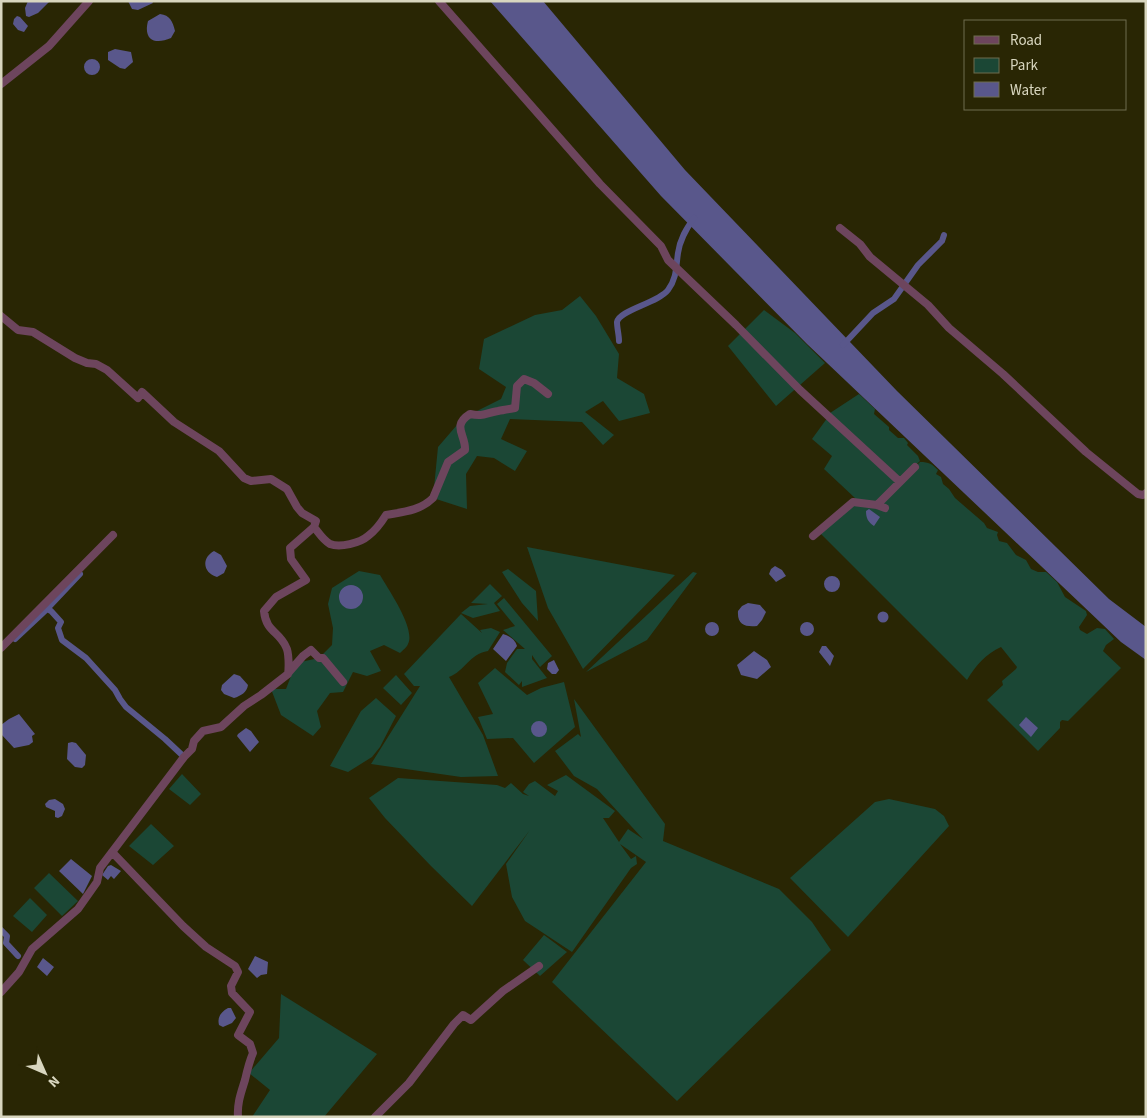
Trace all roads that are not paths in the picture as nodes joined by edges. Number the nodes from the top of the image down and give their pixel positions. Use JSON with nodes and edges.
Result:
{"nodes":[{"id":1,"x":89,"y":1,"type":"edge"},
{"id":2,"x":439,"y":1,"type":"edge"},
{"id":3,"x":1,"y":84,"type":"edge"},
{"id":4,"x":840,"y":228,"type":"dead end"},
{"id":5,"x":1,"y":316,"type":"edge"},
{"id":6,"x":548,"y":394,"type":"dead end"},
{"id":7,"x":915,"y":467,"type":"dead end"},
{"id":8,"x":900,"y":482,"type":"junction"},
{"id":9,"x":1146,"y":493,"type":"edge"},
{"id":10,"x":877,"y":505,"type":"junction"},
{"id":11,"x":885,"y":508,"type":"dead end"},
{"id":12,"x":314,"y":527,"type":"junction"},
{"id":13,"x":113,"y":535,"type":"dead end"},
{"id":14,"x":813,"y":536,"type":"dead end"},
{"id":15,"x":1,"y":648,"type":"edge"},
{"id":16,"x":288,"y":674,"type":"junction"},
{"id":17,"x":343,"y":682,"type":"dead end"},
{"id":18,"x":112,"y":852,"type":"junction"},
{"id":19,"x":539,"y":966,"type":"dead end"},
{"id":20,"x":1,"y":992,"type":"edge"},
{"id":21,"x":238,"y":1117,"type":"edge"},
{"id":22,"x":375,"y":1117,"type":"edge"}],
"edges":[{"from":1,"to":3,"type":"street"},
{"from":2,"to":8,"type":"street"},
{"from":4,"to":9,"type":"street"},
{"from":5,"to":12,"type":"street"},
{"from":6,"to":12,"type":"street"},
{"from":7,"to":8,"type":"street"},
{"from":8,"to":10,"type":"street"},
{"from":10,"to":11,"type":"street"},
{"from":10,"to":14,"type":"street"},
{"from":12,"to":16,"type":"street"},
{"from":13,"to":15,"type":"street"},
{"from":16,"to":17,"type":"street"},
{"from":16,"to":18,"type":"street"},
{"from":18,"to":20,"type":"street"},
{"from":18,"to":21,"type":"street"},
{"from":19,"to":22,"type":"street"}]}
